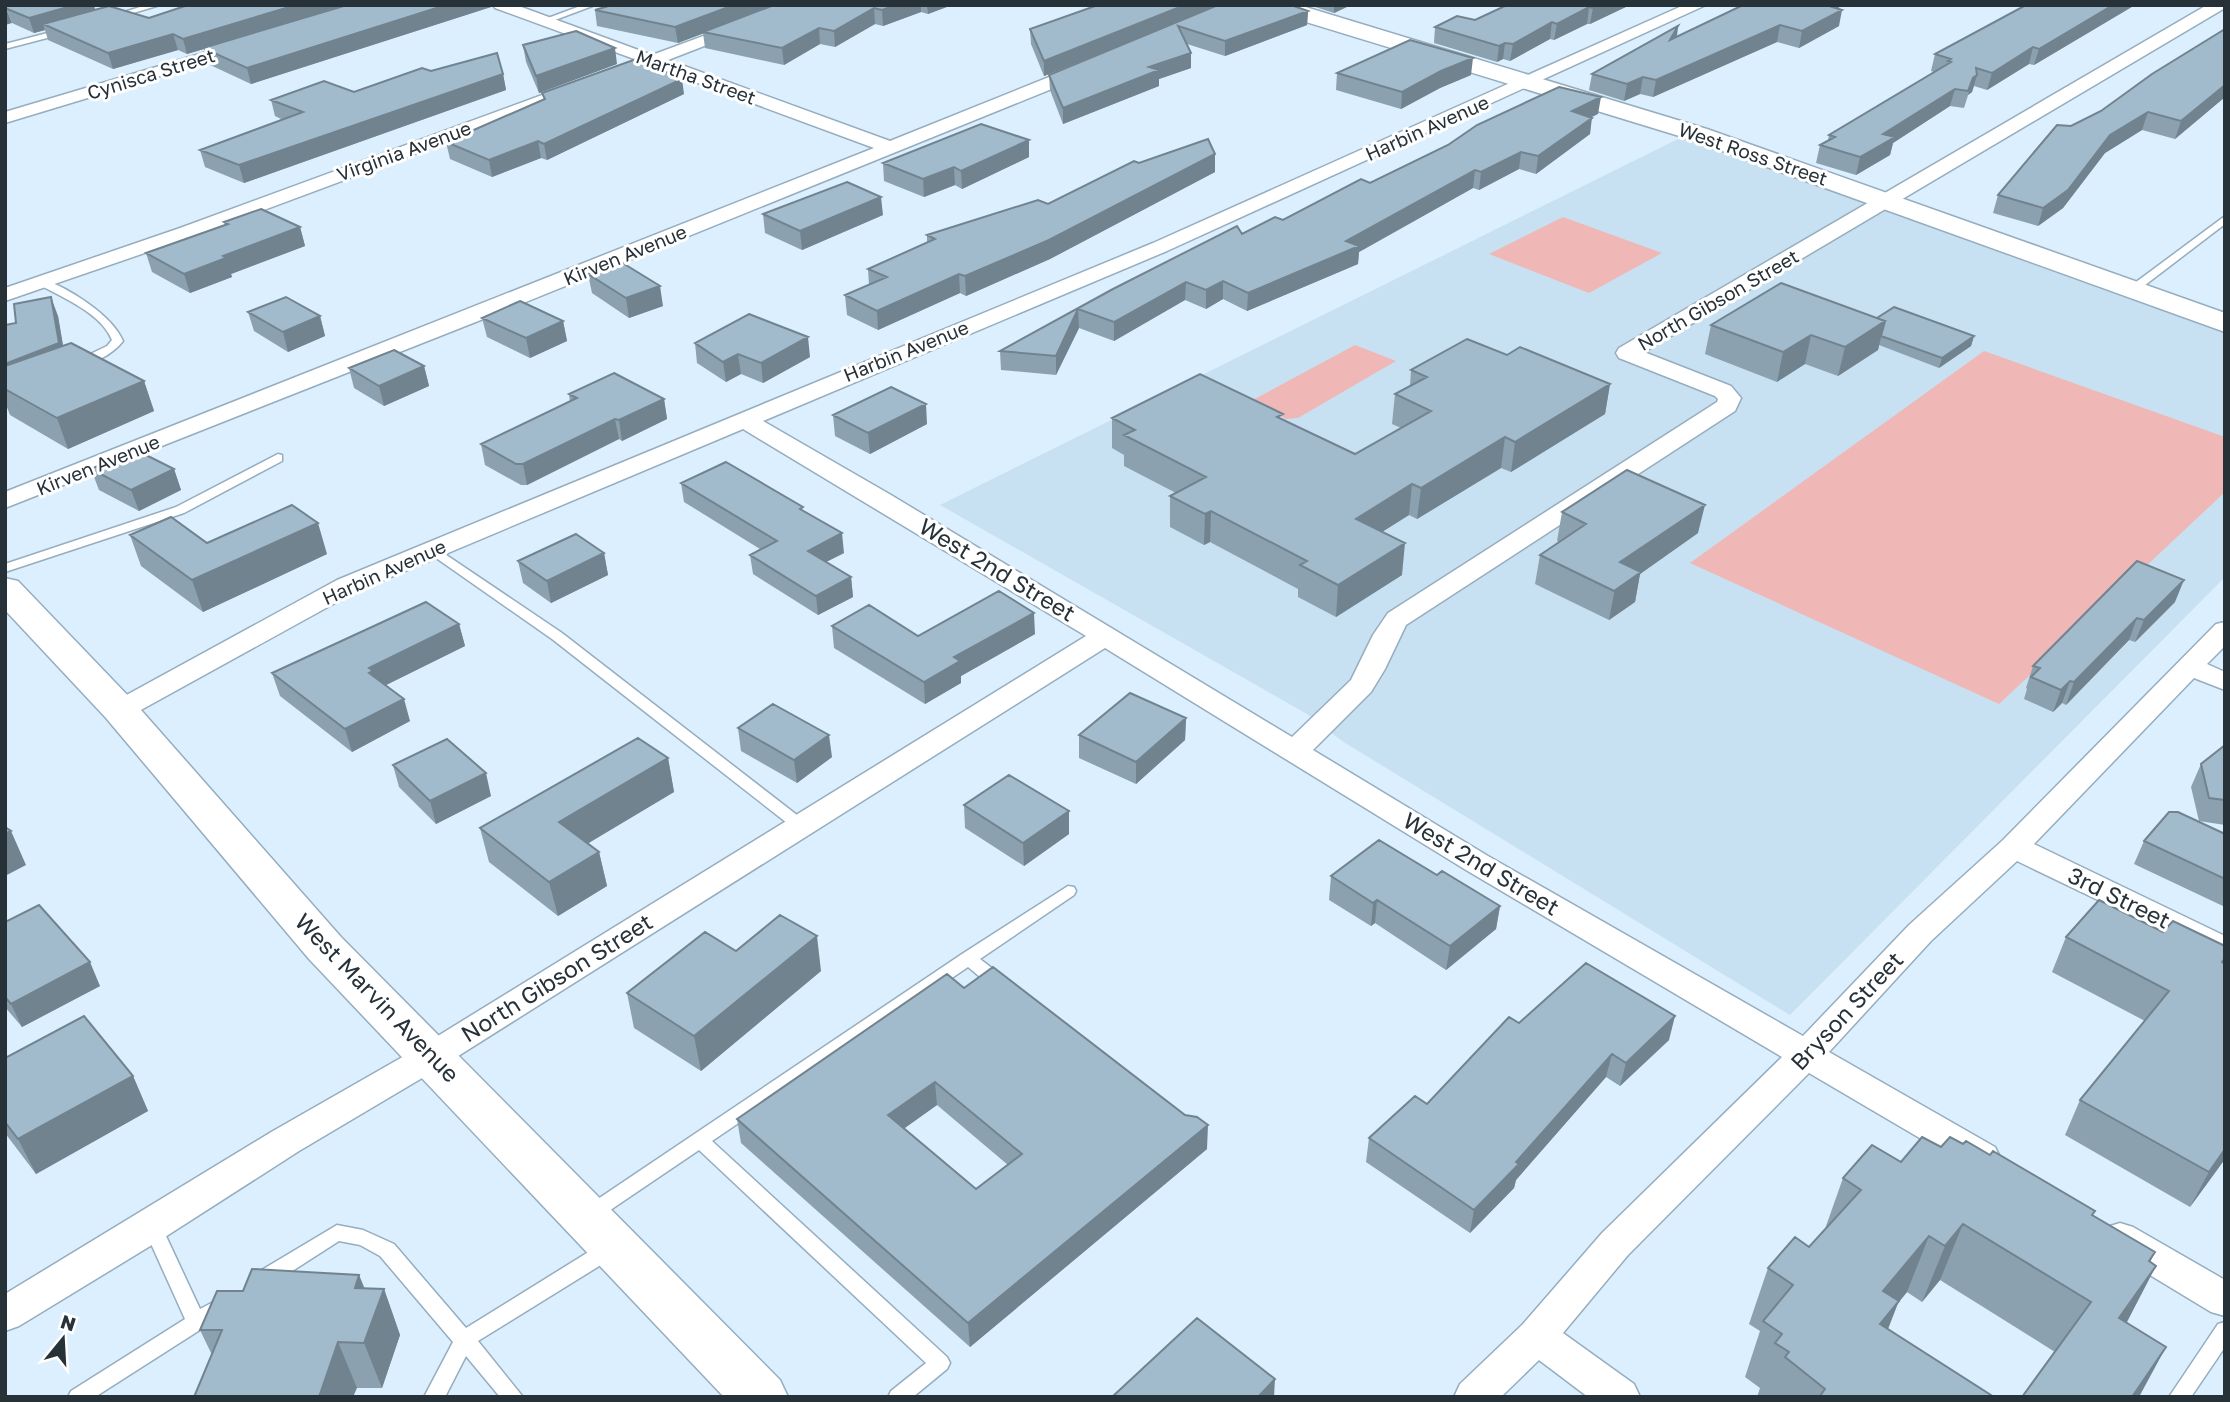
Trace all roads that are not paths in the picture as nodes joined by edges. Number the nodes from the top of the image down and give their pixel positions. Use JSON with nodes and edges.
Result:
{"nodes":[{"id":1,"x":156,"y":5,"type":"edge"},
{"id":2,"x":501,"y":5,"type":"edge"},
{"id":3,"x":591,"y":5,"type":"edge"},
{"id":4,"x":802,"y":5,"type":"edge"},
{"id":5,"x":1275,"y":5,"type":"edge"},
{"id":6,"x":1698,"y":5,"type":"edge"},
{"id":7,"x":2219,"y":5,"type":"edge"},
{"id":8,"x":106,"y":19,"type":"edge"},
{"id":9,"x":544,"y":21,"type":"junction"},
{"id":10,"x":68,"y":30,"type":"edge"},
{"id":11,"x":260,"y":41,"type":"edge"},
{"id":12,"x":5,"y":47,"type":"edge"},
{"id":13,"x":653,"y":60,"type":"junction"},
{"id":14,"x":1105,"y":61,"type":"edge"},
{"id":15,"x":1530,"y":82,"type":"junction"},
{"id":16,"x":5,"y":118,"type":"edge"},
{"id":17,"x":892,"y":148,"type":"junction"},
{"id":18,"x":1886,"y":201,"type":"junction"},
{"id":19,"x":2225,"y":219,"type":"edge"},
{"id":20,"x":42,"y":282,"type":"junction"},
{"id":21,"x":2132,"y":290,"type":"junction"},
{"id":22,"x":5,"y":295,"type":"edge"},
{"id":23,"x":2225,"y":323,"type":"edge"},
{"id":24,"x":65,"y":369,"type":"edge"},
{"id":25,"x":743,"y":419,"type":"junction"},
{"id":26,"x":278,"y":458,"type":"dead end"},
{"id":27,"x":5,"y":501,"type":"edge"},
{"id":28,"x":433,"y":550,"type":"junction"},
{"id":29,"x":5,"y":568,"type":"edge"},
{"id":30,"x":5,"y":589,"type":"edge"},
{"id":31,"x":2225,"y":630,"type":"edge"},
{"id":32,"x":1106,"y":636,"type":"junction"},
{"id":33,"x":2192,"y":667,"type":"junction"},
{"id":34,"x":2225,"y":682,"type":"edge"},
{"id":35,"x":120,"y":710,"type":"junction"},
{"id":36,"x":1294,"y":751,"type":"junction"},
{"id":37,"x":801,"y":826,"type":"junction"},
{"id":38,"x":2014,"y":847,"type":"junction"},
{"id":39,"x":1068,"y":891,"type":"dead end"},
{"id":40,"x":2225,"y":950,"type":"edge"},
{"id":41,"x":968,"y":958,"type":"junction"},
{"id":42,"x":1011,"y":992,"type":"edge"},
{"id":43,"x":432,"y":1056,"type":"junction"},
{"id":44,"x":1805,"y":1056,"type":"junction"},
{"id":45,"x":700,"y":1140,"type":"junction"},
{"id":46,"x":2004,"y":1170,"type":"edge"},
{"id":47,"x":152,"y":1226,"type":"junction"},
{"id":48,"x":2099,"y":1226,"type":"edge"},
{"id":49,"x":600,"y":1231,"type":"junction"},
{"id":50,"x":2223,"y":1295,"type":"edge"},
{"id":51,"x":5,"y":1314,"type":"edge"},
{"id":52,"x":196,"y":1322,"type":"junction"},
{"id":53,"x":2225,"y":1330,"type":"edge"},
{"id":54,"x":1537,"y":1336,"type":"junction"},
{"id":55,"x":465,"y":1339,"type":"junction"},
{"id":56,"x":78,"y":1397,"type":"edge"},
{"id":57,"x":434,"y":1397,"type":"edge"},
{"id":58,"x":513,"y":1397,"type":"edge"},
{"id":59,"x":760,"y":1397,"type":"edge"},
{"id":60,"x":898,"y":1397,"type":"edge"},
{"id":61,"x":1475,"y":1397,"type":"edge"},
{"id":62,"x":1620,"y":1397,"type":"edge"},
{"id":63,"x":2179,"y":1397,"type":"edge"}],
"edges":[{"from":1,"to":8,"type":"lane"},
{"from":2,"to":9,"type":"street","name":"Martha Street"},
{"from":3,"to":9,"type":"lane"},
{"from":4,"to":13,"type":"street","name":"Virginia Avenue"},
{"from":5,"to":15,"type":"street","name":"West Ross Street"},
{"from":6,"to":15,"type":"street","name":"Harbin Avenue"},
{"from":7,"to":18,"type":"street","name":"North Gibson Street"},
{"from":9,"to":13,"type":"street","name":"Martha Street"},
{"from":10,"to":12,"type":"lane"},
{"from":11,"to":16,"type":"street","name":"Cynisca Street"},
{"from":13,"to":17,"type":"street","name":"Martha Street"},
{"from":13,"to":20,"type":"street","name":"Virginia Avenue"},
{"from":14,"to":17,"type":"street","name":"Kirven Avenue"},
{"from":15,"to":18,"type":"street","name":"West Ross Street"},
{"from":15,"to":25,"type":"street","name":"Harbin Avenue"},
{"from":17,"to":27,"type":"street","name":"Kirven Avenue"},
{"from":18,"to":21,"type":"street","name":"West Ross Street"},
{"from":18,"to":36,"type":"street","name":"North Gibson Street"},
{"from":19,"to":21,"type":"lane"},
{"from":20,"to":22,"type":"street","name":"Virginia Avenue"},
{"from":20,"to":24,"type":"lane"},
{"from":21,"to":23,"type":"street","name":"West Ross Street"},
{"from":25,"to":28,"type":"street","name":"Harbin Avenue"},
{"from":25,"to":32,"type":"street","name":"West 2nd Street"},
{"from":26,"to":29,"type":"lane"},
{"from":28,"to":35,"type":"street","name":"Harbin Avenue"},
{"from":28,"to":37,"type":"lane"},
{"from":30,"to":35,"type":"street","name":"West Marvin Avenue"},
{"from":31,"to":33,"type":"street","name":"Bryson Street"},
{"from":32,"to":36,"type":"street","name":"West 2nd Street"},
{"from":32,"to":37,"type":"street","name":"North Gibson Street"},
{"from":33,"to":34,"type":"street"},
{"from":33,"to":38,"type":"street","name":"Bryson Street"},
{"from":35,"to":43,"type":"street","name":"West Marvin Avenue"},
{"from":36,"to":44,"type":"street","name":"West 2nd Street"},
{"from":37,"to":43,"type":"street","name":"North Gibson Street"},
{"from":38,"to":40,"type":"street","name":"3rd Street"},
{"from":38,"to":44,"type":"street","name":"Bryson Street"},
{"from":39,"to":41,"type":"lane"},
{"from":41,"to":42,"type":"lane"},
{"from":41,"to":45,"type":"lane"},
{"from":43,"to":47,"type":"street","name":"North Gibson Street"},
{"from":43,"to":49,"type":"street","name":"West Marvin Avenue"},
{"from":44,"to":46,"type":"street","name":"West 2nd Street"},
{"from":44,"to":54,"type":"street","name":"Bryson Street"},
{"from":45,"to":49,"type":"lane"},
{"from":45,"to":60,"type":"lane"},
{"from":47,"to":51,"type":"street","name":"North Gibson Street"},
{"from":47,"to":52,"type":"lane"},
{"from":48,"to":50,"type":"street"},
{"from":49,"to":55,"type":"lane"},
{"from":49,"to":59,"type":"street","name":"West Marvin Avenue"},
{"from":52,"to":55,"type":"lane"},
{"from":52,"to":56,"type":"lane"},
{"from":53,"to":63,"type":"lane"},
{"from":54,"to":61,"type":"street","name":"Bryson Street"},
{"from":54,"to":62,"type":"street"},
{"from":55,"to":57,"type":"lane"},
{"from":55,"to":58,"type":"lane"}]}
